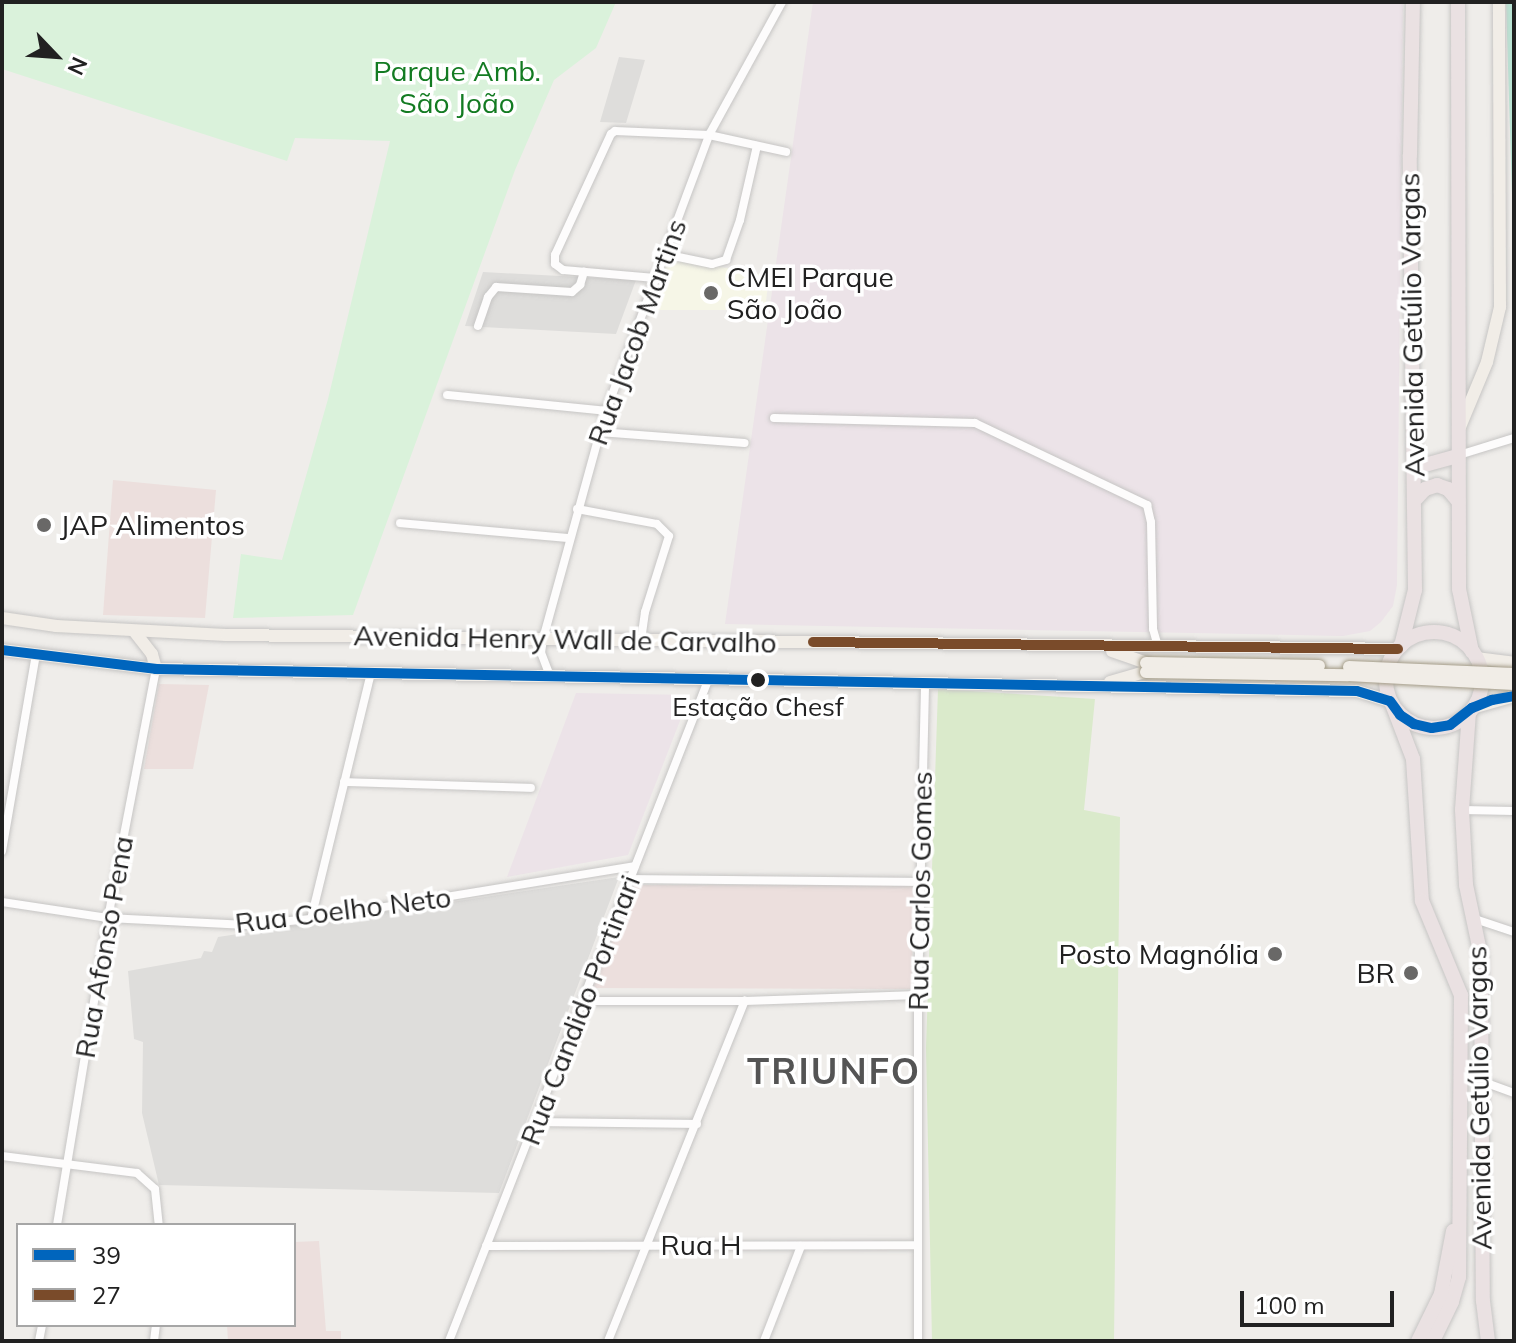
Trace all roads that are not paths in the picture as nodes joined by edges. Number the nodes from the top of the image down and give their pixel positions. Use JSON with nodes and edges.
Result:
{"nodes":[{"id":1,"x":782,"y":2,"type":"edge"},
{"id":2,"x":1413,"y":2,"type":"edge"},
{"id":3,"x":1458,"y":2,"type":"edge"},
{"id":4,"x":1499,"y":2,"type":"edge"},
{"id":5,"x":709,"y":135,"type":"junction"},
{"id":6,"x":757,"y":146,"type":"junction"},
{"id":7,"x":786,"y":152,"type":"dead end"},
{"id":8,"x":664,"y":254,"type":"junction"},
{"id":9,"x":584,"y":272,"type":"junction"},
{"id":10,"x":655,"y":278,"type":"junction"},
{"id":11,"x":478,"y":326,"type":"dead end"},
{"id":12,"x":447,"y":395,"type":"dead end"},
{"id":13,"x":606,"y":411,"type":"junction"},
{"id":14,"x":774,"y":418,"type":"dead end"},
{"id":15,"x":1458,"y":430,"type":"junction"},
{"id":16,"x":599,"y":432,"type":"junction"},
{"id":17,"x":1514,"y":438,"type":"edge"},
{"id":18,"x":745,"y":443,"type":"dead end"},
{"id":19,"x":1458,"y":456,"type":"junction"},
{"id":20,"x":1414,"y":468,"type":"junction"},
{"id":21,"x":1414,"y":501,"type":"junction"},
{"id":22,"x":1458,"y":501,"type":"junction"},
{"id":23,"x":577,"y":509,"type":"junction"},
{"id":24,"x":400,"y":523,"type":"dead end"},
{"id":25,"x":569,"y":538,"type":"junction"},
{"id":26,"x":2,"y":618,"type":"edge"},
{"id":27,"x":134,"y":631,"type":"junction"},
{"id":28,"x":543,"y":639,"type":"junction"},
{"id":29,"x":641,"y":640,"type":"junction"},
{"id":30,"x":1098,"y":646,"type":"junction"},
{"id":31,"x":1158,"y":647,"type":"junction"},
{"id":32,"x":1399,"y":647,"type":"junction"},
{"id":33,"x":2,"y":650,"type":"edge"},
{"id":34,"x":36,"y":654,"type":"junction"},
{"id":35,"x":1474,"y":655,"type":"junction"},
{"id":36,"x":1514,"y":663,"type":"edge"},
{"id":37,"x":1146,"y":668,"type":"junction"},
{"id":38,"x":156,"y":669,"type":"junction"},
{"id":39,"x":371,"y":673,"type":"junction"},
{"id":40,"x":1514,"y":674,"type":"edge"},
{"id":41,"x":551,"y":677,"type":"junction"},
{"id":42,"x":709,"y":678,"type":"junction"},
{"id":43,"x":925,"y":682,"type":"junction"},
{"id":44,"x":1514,"y":684,"type":"edge"},
{"id":45,"x":1099,"y":686,"type":"junction"},
{"id":46,"x":1514,"y":696,"type":"edge"},
{"id":47,"x":1391,"y":702,"type":"junction"},
{"id":48,"x":1466,"y":714,"type":"junction"},
{"id":49,"x":344,"y":782,"type":"junction"},
{"id":50,"x":531,"y":788,"type":"dead end"},
{"id":51,"x":1462,"y":810,"type":"junction"},
{"id":52,"x":1514,"y":811,"type":"edge"},
{"id":53,"x":2,"y":851,"type":"edge"},
{"id":54,"x":635,"y":866,"type":"junction"},
{"id":55,"x":630,"y":879,"type":"junction"},
{"id":56,"x":921,"y":882,"type":"junction"},
{"id":57,"x":2,"y":902,"type":"edge"},
{"id":58,"x":108,"y":918,"type":"junction"},
{"id":59,"x":311,"y":919,"type":"junction"},
{"id":60,"x":1475,"y":919,"type":"junction"},
{"id":61,"x":1514,"y":932,"type":"edge"},
{"id":62,"x":918,"y":995,"type":"junction"},
{"id":63,"x":584,"y":1001,"type":"junction"},
{"id":64,"x":745,"y":1001,"type":"junction"},
{"id":65,"x":1480,"y":1081,"type":"junction"},
{"id":66,"x":1514,"y":1093,"type":"edge"},
{"id":67,"x":537,"y":1122,"type":"junction"},
{"id":68,"x":697,"y":1124,"type":"junction"},
{"id":69,"x":2,"y":1156,"type":"edge"},
{"id":70,"x":66,"y":1164,"type":"junction"},
{"id":71,"x":1460,"y":1195,"type":"junction"},
{"id":72,"x":57,"y":1223,"type":"edge"},
{"id":73,"x":159,"y":1223,"type":"edge"},
{"id":74,"x":648,"y":1245,"type":"junction"},
{"id":75,"x":916,"y":1245,"type":"junction"},
{"id":76,"x":486,"y":1246,"type":"junction"},
{"id":77,"x":801,"y":1246,"type":"junction"},
{"id":78,"x":449,"y":1341,"type":"edge"},
{"id":79,"x":608,"y":1341,"type":"edge"},
{"id":80,"x":764,"y":1341,"type":"edge"},
{"id":81,"x":918,"y":1341,"type":"edge"},
{"id":82,"x":1418,"y":1341,"type":"edge"},
{"id":83,"x":1433,"y":1341,"type":"edge"},
{"id":84,"x":1488,"y":1341,"type":"edge"}],
"edges":[{"from":1,"to":5,"type":"street","name":"Rua Jacob Martins"},
{"from":2,"to":20,"type":"highway","name":"Avenida Getúlio Vargas"},
{"from":3,"to":15,"type":"highway","name":"Avenida Getúlio Vargas"},
{"from":4,"to":15,"type":"main road","name":"Avenida Getúlio Vargas"},
{"from":5,"to":6,"type":"street"},
{"from":5,"to":8,"type":"street","name":"Rua Jacob Martins"},
{"from":5,"to":9,"type":"street"},
{"from":6,"to":7,"type":"street"},
{"from":6,"to":8,"type":"street"},
{"from":8,"to":10,"type":"street","name":"Rua Jacob Martins"},
{"from":9,"to":10,"type":"street"},
{"from":9,"to":11,"type":"street"},
{"from":10,"to":13,"type":"street","name":"Rua Jacob Martins"},
{"from":12,"to":13,"type":"street"},
{"from":13,"to":16,"type":"street","name":"Rua Jacob Martins"},
{"from":14,"to":31,"type":"street"},
{"from":15,"to":19,"type":"highway","name":"Avenida Getúlio Vargas"},
{"from":16,"to":18,"type":"street"},
{"from":16,"to":23,"type":"street","name":"Rua Jacob Martins"},
{"from":17,"to":19,"type":"street"},
{"from":19,"to":20,"type":"highway"},
{"from":19,"to":22,"type":"highway","name":"Avenida Getúlio Vargas"},
{"from":20,"to":21,"type":"highway","name":"Avenida Getúlio Vargas"},
{"from":21,"to":22,"type":"highway"},
{"from":21,"to":32,"type":"highway","name":"Avenida Getúlio Vargas"},
{"from":22,"to":35,"type":"highway","name":"Avenida Getúlio Vargas"},
{"from":23,"to":25,"type":"street","name":"Rua Jacob Martins"},
{"from":23,"to":29,"type":"street"},
{"from":24,"to":25,"type":"street"},
{"from":25,"to":28,"type":"street","name":"Rua Jacob Martins"},
{"from":26,"to":27,"type":"main road","name":"Avenida Henry Wall de Carvalho"},
{"from":27,"to":28,"type":"main road","name":"Avenida Henry Wall de Carvalho"},
{"from":27,"to":38,"type":"main road"},
{"from":28,"to":29,"type":"main road","name":"Avenida Henry Wall de Carvalho"},
{"from":28,"to":41,"type":"street","name":"Rua Jacob Martins"},
{"from":29,"to":30,"type":"main road","name":"Avenida Henry Wall de Carvalho"},
{"from":30,"to":31,"type":"main road","name":"Avenida Henry Wall de Carvalho"},
{"from":30,"to":37,"type":"main road"},
{"from":31,"to":32,"type":"main road","name":"Avenida Henry Wall de Carvalho"},
{"from":32,"to":35,"type":"highway","name":"Avenida Henry Wall de Carvalho"},
{"from":32,"to":47,"type":"highway","name":"Avenida Getúlio Vargas"},
{"from":33,"to":34,"type":"main road","name":"Avenida Henry Wall de Carvalho"},
{"from":34,"to":38,"type":"main road","name":"Avenida Henry Wall de Carvalho"},
{"from":34,"to":53,"type":"street"},
{"from":35,"to":36,"type":"main road"},
{"from":35,"to":48,"type":"highway","name":"Avenida Getúlio Vargas"},
{"from":37,"to":40,"type":"main road","bridge":true},
{"from":37,"to":44,"type":"main road","bridge":true},
{"from":37,"to":45,"type":"main road"},
{"from":38,"to":39,"type":"main road","name":"Avenida Henry Wall de Carvalho"},
{"from":38,"to":58,"type":"street","name":"Rua Afonso Pena"},
{"from":39,"to":41,"type":"main road","name":"Avenida Henry Wall de Carvalho"},
{"from":39,"to":49,"type":"street"},
{"from":41,"to":42,"type":"main road","name":"Avenida Henry Wall de Carvalho"},
{"from":42,"to":43,"type":"main road","name":"Avenida Henry Wall de Carvalho"},
{"from":42,"to":54,"type":"street","name":"Rua Candido Portinari"},
{"from":43,"to":45,"type":"main road","name":"Avenida Henry Wall de Carvalho"},
{"from":43,"to":56,"type":"street","name":"Rua Carlos Gomes"},
{"from":45,"to":47,"type":"main road","name":"Avenida Henry Wall de Carvalho"},
{"from":46,"to":48,"type":"main road"},
{"from":47,"to":48,"type":"highway","name":"Avenida Henry Wall de Carvalho"},
{"from":47,"to":71,"type":"highway","name":"Avenida Getúlio Vargas"},
{"from":48,"to":51,"type":"highway","name":"Avenida Getúlio Vargas"},
{"from":49,"to":50,"type":"street"},
{"from":49,"to":59,"type":"street"},
{"from":51,"to":52,"type":"street"},
{"from":51,"to":60,"type":"highway","name":"Avenida Getúlio Vargas"},
{"from":54,"to":55,"type":"street","name":"Rua Candido Portinari"},
{"from":54,"to":59,"type":"street","name":"Rua Coelho Neto"},
{"from":55,"to":56,"type":"street"},
{"from":55,"to":63,"type":"street","name":"Rua Candido Portinari"},
{"from":56,"to":62,"type":"street","name":"Rua Carlos Gomes"},
{"from":57,"to":58,"type":"street","name":"Rua Coelho Neto"},
{"from":58,"to":59,"type":"street","name":"Rua Coelho Neto"},
{"from":58,"to":70,"type":"street","name":"Rua Afonso Pena"},
{"from":60,"to":61,"type":"street"},
{"from":60,"to":65,"type":"highway","name":"Avenida Getúlio Vargas"},
{"from":62,"to":64,"type":"street"},
{"from":62,"to":75,"type":"street","name":"Rua Carlos Gomes"},
{"from":63,"to":64,"type":"street"},
{"from":63,"to":67,"type":"street","name":"Rua Candido Portinari"},
{"from":64,"to":68,"type":"street"},
{"from":65,"to":66,"type":"street"},
{"from":65,"to":84,"type":"highway","name":"Avenida Getúlio Vargas"},
{"from":67,"to":68,"type":"street"},
{"from":67,"to":76,"type":"street","name":"Rua Candido Portinari"},
{"from":68,"to":74,"type":"street"},
{"from":69,"to":70,"type":"street"},
{"from":70,"to":72,"type":"street","name":"Rua Afonso Pena"},
{"from":70,"to":73,"type":"street"},
{"from":71,"to":82,"type":"highway"},
{"from":71,"to":83,"type":"highway","name":"Avenida Getúlio Vargas"},
{"from":74,"to":76,"type":"street","name":"Rua H"},
{"from":74,"to":77,"type":"street","name":"Rua H"},
{"from":74,"to":79,"type":"street"},
{"from":75,"to":77,"type":"street","name":"Rua H"},
{"from":75,"to":81,"type":"street","name":"Rua Carlos Gomes"},
{"from":76,"to":78,"type":"street","name":"Rua Candido Portinari"},
{"from":77,"to":80,"type":"street"}]}
